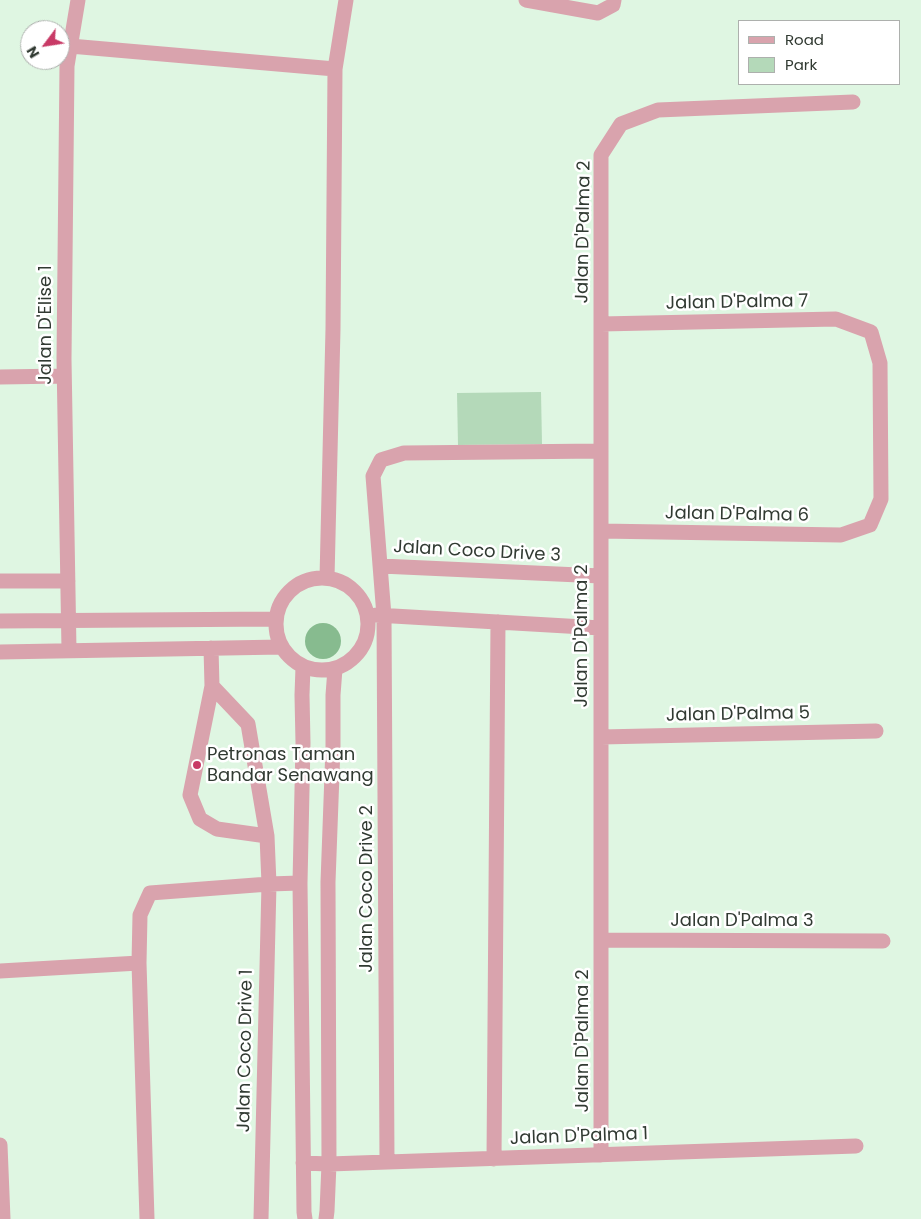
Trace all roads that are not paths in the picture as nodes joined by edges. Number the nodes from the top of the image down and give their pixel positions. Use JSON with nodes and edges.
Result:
{"nodes":[{"id":1,"x":78,"y":0,"type":"edge"},
{"id":2,"x":346,"y":0,"type":"edge"},
{"id":3,"x":530,"y":0,"type":"edge"},
{"id":4,"x":614,"y":0,"type":"edge"},
{"id":5,"x":70,"y":46,"type":"joint"},
{"id":6,"x":335,"y":69,"type":"junction"},
{"id":7,"x":67,"y":70,"type":"edge"},
{"id":8,"x":853,"y":102,"type":"dead end"},
{"id":9,"x":601,"y":324,"type":"junction"},
{"id":10,"x":64,"y":376,"type":"junction"},
{"id":11,"x":0,"y":377,"type":"edge"},
{"id":12,"x":601,"y":452,"type":"junction"},
{"id":13,"x":870,"y":524,"type":"joint"},
{"id":14,"x":601,"y":531,"type":"junction"},
{"id":15,"x":381,"y":566,"type":"junction"},
{"id":16,"x":601,"y":576,"type":"junction"},
{"id":17,"x":327,"y":578,"type":"junction"},
{"id":18,"x":0,"y":581,"type":"edge"},
{"id":19,"x":68,"y":581,"type":"junction"},
{"id":20,"x":368,"y":615,"type":"junction"},
{"id":21,"x":384,"y":616,"type":"junction"},
{"id":22,"x":276,"y":619,"type":"junction"},
{"id":23,"x":0,"y":621,"type":"edge"},
{"id":24,"x":68,"y":621,"type":"junction"},
{"id":25,"x":498,"y":622,"type":"junction"},
{"id":26,"x":601,"y":628,"type":"junction"},
{"id":27,"x":282,"y":647,"type":"junction"},
{"id":28,"x":211,"y":648,"type":"junction"},
{"id":29,"x":69,"y":650,"type":"junction"},
{"id":30,"x":0,"y":652,"type":"edge"},
{"id":31,"x":303,"y":667,"type":"junction"},
{"id":32,"x":334,"y":669,"type":"junction"},
{"id":33,"x":212,"y":686,"type":"junction"},
{"id":34,"x":876,"y":731,"type":"dead end"},
{"id":35,"x":601,"y":737,"type":"junction"},
{"id":36,"x":267,"y":836,"type":"junction"},
{"id":37,"x":300,"y":883,"type":"junction"},
{"id":38,"x":269,"y":884,"type":"junction"},
{"id":39,"x":601,"y":940,"type":"junction"},
{"id":40,"x":883,"y":941,"type":"dead end"},
{"id":41,"x":139,"y":963,"type":"junction"},
{"id":42,"x":0,"y":971,"type":"edge"},
{"id":43,"x":0,"y":1144,"type":"edge"},
{"id":44,"x":856,"y":1146,"type":"dead end"},
{"id":45,"x":601,"y":1155,"type":"junction"},
{"id":46,"x":494,"y":1159,"type":"junction"},
{"id":47,"x":387,"y":1162,"type":"junction"},
{"id":48,"x":303,"y":1163,"type":"junction"},
{"id":49,"x":329,"y":1164,"type":"junction"},
{"id":50,"x":3,"y":1219,"type":"edge"},
{"id":51,"x":147,"y":1219,"type":"edge"},
{"id":52,"x":261,"y":1219,"type":"edge"},
{"id":53,"x":305,"y":1219,"type":"edge"},
{"id":54,"x":326,"y":1219,"type":"edge"}],
"edges":[{"from":1,"to":5,"type":"street","name":"Jalan D'Elise 1"},
{"from":2,"to":6,"type":"street"},
{"from":3,"to":4,"type":"street"},
{"from":5,"to":6,"type":"street"},
{"from":6,"to":17,"type":"street"},
{"from":7,"to":10,"type":"street","name":"Jalan D'Elise 1"},
{"from":8,"to":9,"type":"street","name":"Jalan D'Palma 2"},
{"from":9,"to":12,"type":"street","name":"Jalan D'Palma 2"},
{"from":9,"to":13,"type":"street","name":"Jalan D'Palma 7"},
{"from":10,"to":11,"type":"street"},
{"from":10,"to":19,"type":"street","name":"Jalan D'Elise 1"},
{"from":12,"to":14,"type":"street","name":"Jalan D'Palma 2"},
{"from":12,"to":15,"type":"street","name":"Jalan Coco Drive 2"},
{"from":13,"to":14,"type":"street","name":"Jalan D'Palma 6"},
{"from":14,"to":16,"type":"street","name":"Jalan D'Palma 2"},
{"from":15,"to":16,"type":"street","name":"Jalan Coco Drive 3"},
{"from":15,"to":21,"type":"street","name":"Jalan Coco Drive 2"},
{"from":16,"to":26,"type":"street","name":"Jalan D'Palma 2"},
{"from":17,"to":20,"type":"street"},
{"from":17,"to":22,"type":"street"},
{"from":18,"to":19,"type":"street"},
{"from":19,"to":24,"type":"street","name":"Jalan D'Elise 1"},
{"from":20,"to":21,"type":"street"},
{"from":20,"to":32,"type":"street"},
{"from":21,"to":25,"type":"street"},
{"from":21,"to":47,"type":"street","name":"Jalan Coco Drive 2"},
{"from":22,"to":24,"type":"street"},
{"from":22,"to":27,"type":"street"},
{"from":23,"to":24,"type":"street"},
{"from":24,"to":29,"type":"street","name":"Jalan D'Elise 1"},
{"from":25,"to":26,"type":"street"},
{"from":25,"to":46,"type":"street"},
{"from":26,"to":35,"type":"street","name":"Jalan D'Palma 2"},
{"from":27,"to":28,"type":"street"},
{"from":27,"to":31,"type":"street"},
{"from":28,"to":29,"type":"street"},
{"from":28,"to":33,"type":"street"},
{"from":29,"to":30,"type":"street"},
{"from":31,"to":32,"type":"street"},
{"from":31,"to":37,"type":"street"},
{"from":32,"to":49,"type":"street"},
{"from":33,"to":36,"type":"street","name":"Jalan Coco Drive 1"},
{"from":33,"to":36,"type":"street"},
{"from":34,"to":35,"type":"street","name":"Jalan D'Palma 5"},
{"from":35,"to":39,"type":"street","name":"Jalan D'Palma 2"},
{"from":36,"to":38,"type":"street","name":"Jalan Coco Drive 1"},
{"from":37,"to":38,"type":"street"},
{"from":37,"to":48,"type":"street"},
{"from":38,"to":41,"type":"street"},
{"from":38,"to":52,"type":"street","name":"Jalan Coco Drive 1"},
{"from":39,"to":40,"type":"street","name":"Jalan D'Palma 3"},
{"from":39,"to":45,"type":"street","name":"Jalan D'Palma 2"},
{"from":41,"to":42,"type":"street"},
{"from":41,"to":51,"type":"street"},
{"from":43,"to":50,"type":"street"},
{"from":44,"to":45,"type":"street","name":"Jalan D'Palma 1"},
{"from":45,"to":46,"type":"street","name":"Jalan D'Palma 1"},
{"from":46,"to":47,"type":"street","name":"Jalan D'Palma 1"},
{"from":47,"to":49,"type":"street","name":"Jalan D'Palma 1"},
{"from":48,"to":49,"type":"street","name":"Jalan D'Palma 1"},
{"from":48,"to":53,"type":"street"},
{"from":49,"to":54,"type":"street"}]}
